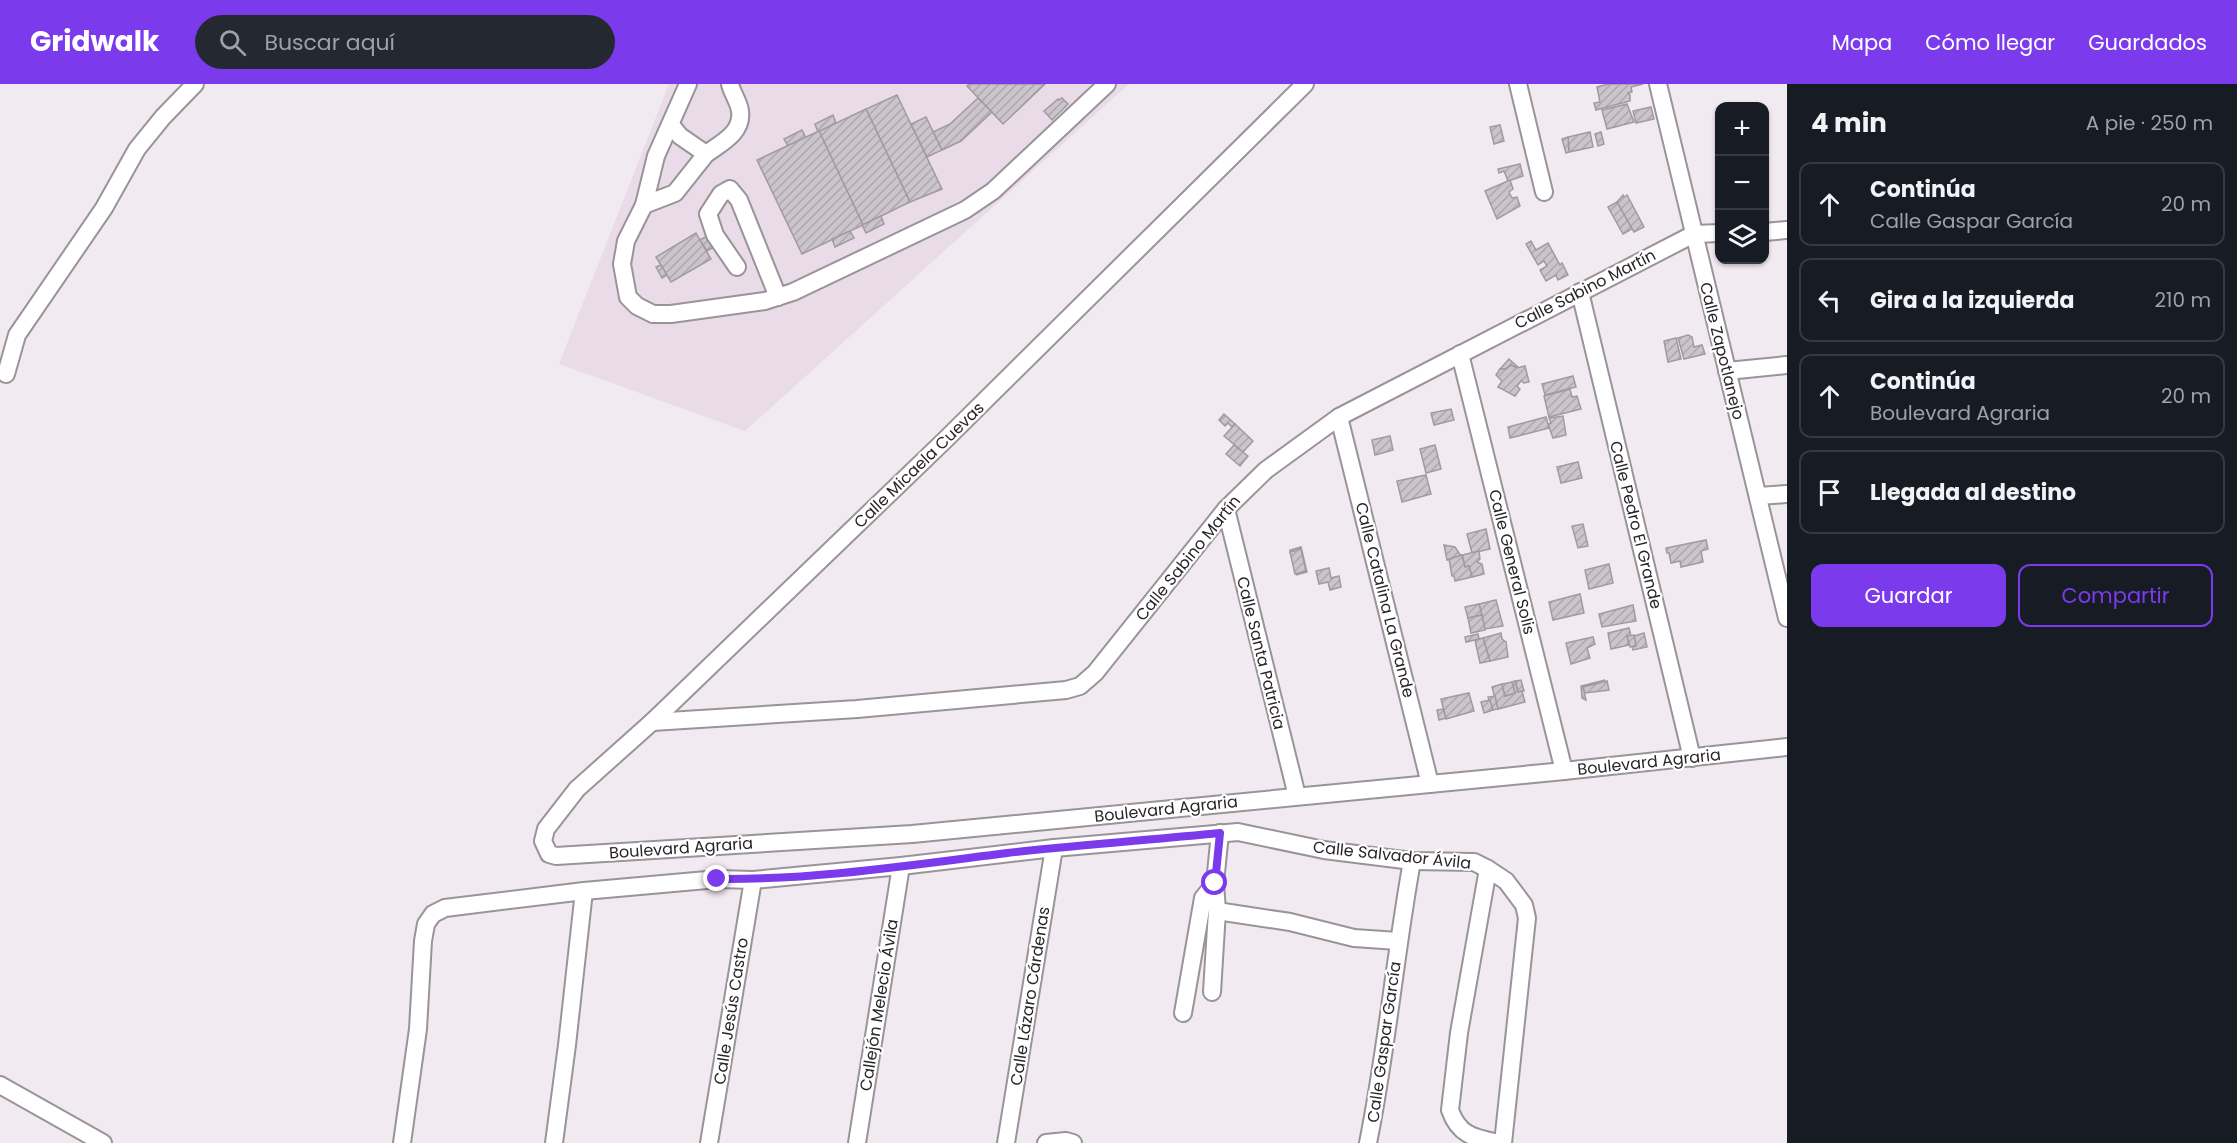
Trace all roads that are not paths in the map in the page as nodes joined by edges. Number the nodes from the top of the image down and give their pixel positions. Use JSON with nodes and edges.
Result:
{"nodes":[{"id":1,"x":195,"y":84,"type":"edge"},
{"id":2,"x":688,"y":84,"type":"edge"},
{"id":3,"x":730,"y":84,"type":"edge"},
{"id":4,"x":1107,"y":84,"type":"edge"},
{"id":5,"x":1305,"y":84,"type":"edge"},
{"id":6,"x":1518,"y":84,"type":"edge"},
{"id":7,"x":1658,"y":84,"type":"edge"},
{"id":8,"x":671,"y":125,"type":"junction"},
{"id":9,"x":706,"y":154,"type":"junction"},
{"id":10,"x":1544,"y":192,"type":"dead end"},
{"id":11,"x":644,"y":205,"type":"junction"},
{"id":12,"x":1787,"y":230,"type":"edge"},
{"id":13,"x":1769,"y":232,"type":"edge"},
{"id":14,"x":1694,"y":234,"type":"junction"},
{"id":15,"x":1715,"y":234,"type":"edge"},
{"id":16,"x":736,"y":267,"type":"dead end"},
{"id":17,"x":1580,"y":292,"type":"junction"},
{"id":18,"x":778,"y":297,"type":"junction"},
{"id":19,"x":1460,"y":354,"type":"junction"},
{"id":20,"x":1787,"y":365,"type":"edge"},
{"id":21,"x":1727,"y":371,"type":"junction"},
{"id":22,"x":6,"y":374,"type":"dead end"},
{"id":23,"x":1339,"y":417,"type":"junction"},
{"id":24,"x":1787,"y":494,"type":"edge"},
{"id":25,"x":1758,"y":496,"type":"junction"},
{"id":26,"x":1226,"y":509,"type":"junction"},
{"id":27,"x":1787,"y":618,"type":"edge"},
{"id":28,"x":652,"y":722,"type":"junction"},
{"id":29,"x":1787,"y":747,"type":"edge"},
{"id":30,"x":1692,"y":758,"type":"junction"},
{"id":31,"x":1564,"y":771,"type":"junction"},
{"id":32,"x":1430,"y":784,"type":"junction"},
{"id":33,"x":1297,"y":796,"type":"junction"},
{"id":34,"x":1220,"y":833,"type":"junction"},
{"id":35,"x":1054,"y":848,"type":"junction"},
{"id":36,"x":546,"y":849,"type":"joint"},
{"id":37,"x":1412,"y":861,"type":"junction"},
{"id":38,"x":901,"y":866,"type":"junction"},
{"id":39,"x":1488,"y":869,"type":"junction"},
{"id":40,"x":753,"y":880,"type":"junction"},
{"id":41,"x":1215,"y":883,"type":"junction"},
{"id":42,"x":584,"y":891,"type":"junction"},
{"id":43,"x":1217,"y":911,"type":"junction"},
{"id":44,"x":1398,"y":942,"type":"junction"},
{"id":45,"x":1212,"y":992,"type":"dead end"},
{"id":46,"x":1183,"y":1013,"type":"dead end"},
{"id":47,"x":0,"y":1085,"type":"edge"},
{"id":48,"x":103,"y":1143,"type":"edge"},
{"id":49,"x":402,"y":1143,"type":"edge"},
{"id":50,"x":554,"y":1143,"type":"edge"},
{"id":51,"x":709,"y":1143,"type":"edge"},
{"id":52,"x":857,"y":1143,"type":"edge"},
{"id":53,"x":1006,"y":1143,"type":"edge"},
{"id":54,"x":1046,"y":1143,"type":"edge"},
{"id":55,"x":1073,"y":1143,"type":"edge"},
{"id":56,"x":1368,"y":1143,"type":"edge"},
{"id":57,"x":1501,"y":1143,"type":"edge"}],
"edges":[{"from":1,"to":22,"type":"street"},
{"from":2,"to":8,"type":"street"},
{"from":3,"to":9,"type":"street"},
{"from":4,"to":18,"type":"street"},
{"from":5,"to":28,"type":"street","name":"Calle Micaela Cuevas"},
{"from":6,"to":10,"type":"street"},
{"from":7,"to":14,"type":"street","name":"Calle Zapotlanejo"},
{"from":8,"to":9,"type":"street"},
{"from":8,"to":11,"type":"street"},
{"from":9,"to":11,"type":"street"},
{"from":11,"to":18,"type":"street"},
{"from":12,"to":13,"type":"street"},
{"from":14,"to":15,"type":"street","name":"Calle Sabino Martín"},
{"from":14,"to":17,"type":"street","name":"Calle Sabino Martín"},
{"from":14,"to":21,"type":"street","name":"Calle Zapotlanejo"},
{"from":16,"to":18,"type":"street"},
{"from":17,"to":19,"type":"street","name":"Calle Sabino Martín"},
{"from":17,"to":30,"type":"street","name":"Calle Pedro El Grande"},
{"from":19,"to":23,"type":"street","name":"Calle Sabino Martín"},
{"from":19,"to":31,"type":"street","name":"Calle General Solis"},
{"from":20,"to":21,"type":"street"},
{"from":21,"to":25,"type":"street","name":"Calle Zapotlanejo"},
{"from":23,"to":26,"type":"street","name":"Calle Sabino Martín"},
{"from":23,"to":32,"type":"street","name":"Calle Catalina La Grande"},
{"from":24,"to":25,"type":"street"},
{"from":25,"to":27,"type":"street","name":"Calle Zapotlanejo"},
{"from":26,"to":28,"type":"street","name":"Calle Sabino Martín"},
{"from":26,"to":33,"type":"street","name":"Calle Santa Patricia"},
{"from":28,"to":36,"type":"street","name":"Calle Micaela Cuevas"},
{"from":29,"to":30,"type":"street","name":"Boulevard Agraria"},
{"from":30,"to":31,"type":"street","name":"Boulevard Agraria"},
{"from":31,"to":32,"type":"street","name":"Boulevard Agraria"},
{"from":32,"to":33,"type":"street","name":"Boulevard Agraria"},
{"from":33,"to":36,"type":"street","name":"Boulevard Agraria"},
{"from":34,"to":35,"type":"street","name":"Calle Salvador Ávila"},
{"from":34,"to":37,"type":"street","name":"Calle Salvador Ávila"},
{"from":34,"to":41,"type":"street"},
{"from":35,"to":38,"type":"street","name":"Boulevard Agraria"},
{"from":35,"to":53,"type":"street","name":"Calle Lázaro Cárdenas"},
{"from":37,"to":39,"type":"street","name":"Calle Salvador Ávila"},
{"from":37,"to":44,"type":"street","name":"Calle Gaspar García"},
{"from":38,"to":40,"type":"street","name":"Boulevard Agraria"},
{"from":38,"to":52,"type":"street","name":"Callejón Melecio Ávila"},
{"from":39,"to":57,"type":"street","name":"Calle Salvador Ávila"},
{"from":39,"to":57,"type":"street"},
{"from":40,"to":42,"type":"street","name":"Boulevard Agraria"},
{"from":40,"to":51,"type":"street","name":"Calle Jesús Castro"},
{"from":41,"to":43,"type":"street"},
{"from":41,"to":46,"type":"street"},
{"from":42,"to":49,"type":"street","name":"Boulevard Agraria"},
{"from":42,"to":50,"type":"street"},
{"from":43,"to":44,"type":"street","name":"Calle Gaspar García"},
{"from":43,"to":45,"type":"street"},
{"from":44,"to":56,"type":"street","name":"Calle Gaspar García"},
{"from":47,"to":48,"type":"street"},
{"from":54,"to":55,"type":"street"}]}
